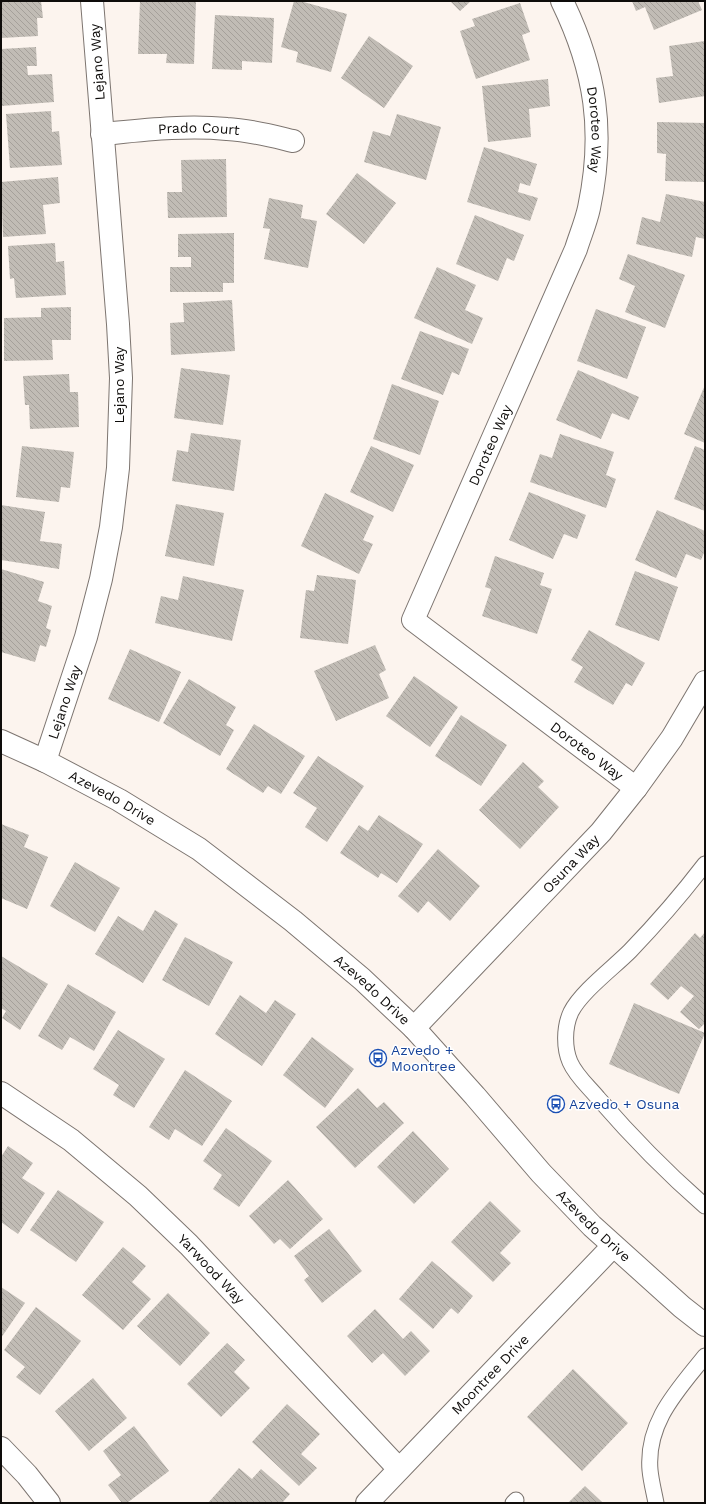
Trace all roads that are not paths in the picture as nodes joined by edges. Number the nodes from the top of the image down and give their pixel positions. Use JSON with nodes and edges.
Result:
{"nodes":[{"id":1,"x":92,"y":1,"type":"edge"},
{"id":2,"x":562,"y":1,"type":"edge"},
{"id":3,"x":102,"y":134,"type":"junction"},
{"id":4,"x":294,"y":141,"type":"dead end"},
{"id":5,"x":705,"y":682,"type":"edge"},
{"id":6,"x":1,"y":741,"type":"edge"},
{"id":7,"x":45,"y":761,"type":"junction"},
{"id":8,"x":636,"y":788,"type":"junction"},
{"id":9,"x":705,"y":864,"type":"edge"},
{"id":10,"x":414,"y":1028,"type":"junction"},
{"id":11,"x":1,"y":1092,"type":"edge"},
{"id":12,"x":705,"y":1206,"type":"edge"},
{"id":13,"x":613,"y":1246,"type":"junction"},
{"id":14,"x":705,"y":1325,"type":"edge"},
{"id":15,"x":705,"y":1356,"type":"edge"},
{"id":16,"x":1,"y":1448,"type":"edge"},
{"id":17,"x":399,"y":1469,"type":"junction"},
{"id":18,"x":49,"y":1503,"type":"edge"},
{"id":19,"x":367,"y":1503,"type":"edge"},
{"id":20,"x":656,"y":1503,"type":"edge"}],
"edges":[{"from":1,"to":3,"type":"street","name":"Lejano Way"},
{"from":2,"to":8,"type":"street","name":"Doroteo Way"},
{"from":3,"to":4,"type":"street","name":"Prado Court"},
{"from":3,"to":7,"type":"street","name":"Lejano Way"},
{"from":5,"to":8,"type":"street","name":"Osuna Way"},
{"from":6,"to":7,"type":"street","name":"Azevedo Drive"},
{"from":7,"to":10,"type":"street","name":"Azevedo Drive"},
{"from":8,"to":10,"type":"street","name":"Osuna Way"},
{"from":9,"to":12,"type":"lane"},
{"from":10,"to":13,"type":"street","name":"Azevedo Drive"},
{"from":11,"to":17,"type":"street","name":"Yarwood Way"},
{"from":13,"to":14,"type":"street","name":"Azevedo Drive"},
{"from":13,"to":17,"type":"street","name":"Moontree Drive"},
{"from":15,"to":20,"type":"lane"},
{"from":16,"to":18,"type":"street"},
{"from":17,"to":19,"type":"street","name":"Moontree Drive"}]}
